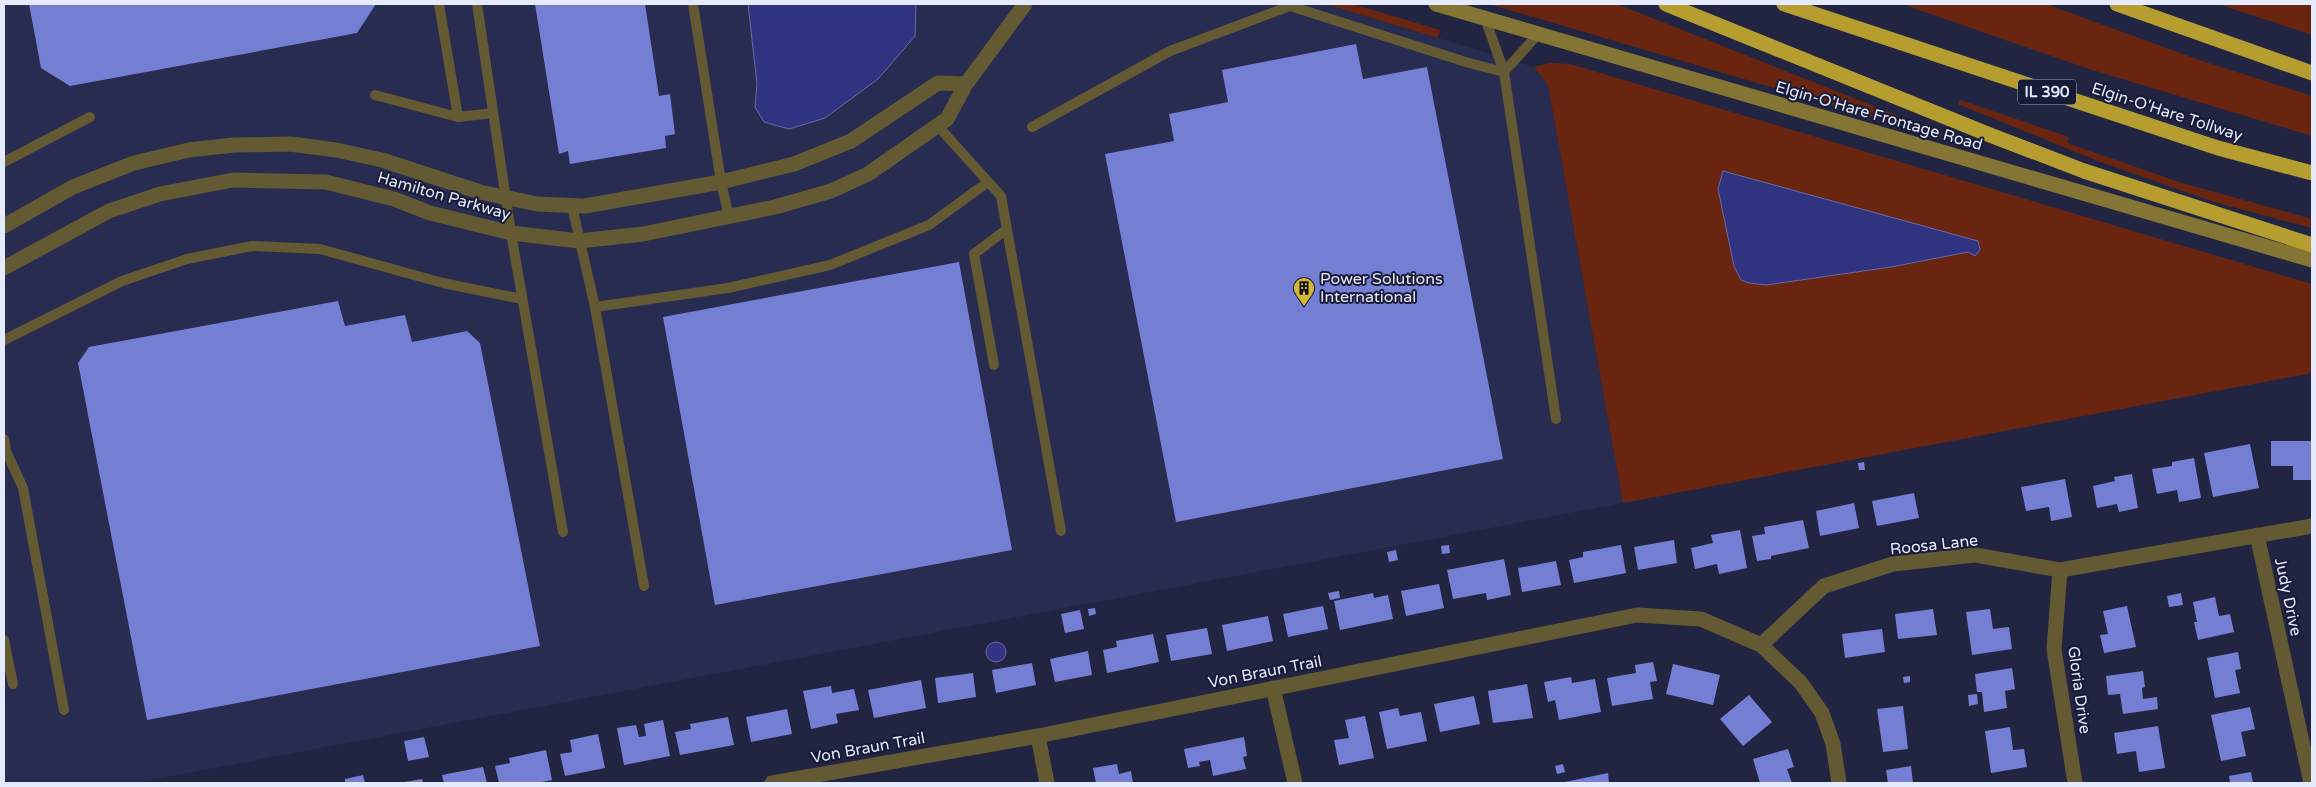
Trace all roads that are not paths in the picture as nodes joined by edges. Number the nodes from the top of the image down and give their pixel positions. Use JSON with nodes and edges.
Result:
{"nodes":[{"id":1,"x":439,"y":4,"type":"edge"},
{"id":2,"x":477,"y":4,"type":"edge"},
{"id":3,"x":693,"y":4,"type":"edge"},
{"id":4,"x":1025,"y":4,"type":"edge"},
{"id":5,"x":1436,"y":4,"type":"edge"},
{"id":6,"x":1666,"y":4,"type":"edge"},
{"id":7,"x":1784,"y":4,"type":"edge"},
{"id":8,"x":2117,"y":4,"type":"edge"},
{"id":9,"x":1485,"y":18,"type":"junction"},
{"id":10,"x":1538,"y":34,"type":"junction"},
{"id":11,"x":1504,"y":72,"type":"junction"},
{"id":12,"x":2312,"y":73,"type":"edge"},
{"id":13,"x":966,"y":84,"type":"junction"},
{"id":14,"x":375,"y":95,"type":"dead end"},
{"id":15,"x":493,"y":113,"type":"junction"},
{"id":16,"x":90,"y":117,"type":"dead end"},
{"id":17,"x":458,"y":117,"type":"junction"},
{"id":18,"x":938,"y":125,"type":"junction"},
{"id":19,"x":1032,"y":127,"type":"dead end"},
{"id":20,"x":4,"y":162,"type":"edge"},
{"id":21,"x":2312,"y":173,"type":"edge"},
{"id":22,"x":721,"y":182,"type":"junction"},
{"id":23,"x":988,"y":182,"type":"junction"},
{"id":24,"x":506,"y":197,"type":"junction"},
{"id":25,"x":572,"y":206,"type":"junction"},
{"id":26,"x":729,"y":217,"type":"junction"},
{"id":27,"x":4,"y":226,"type":"edge"},
{"id":28,"x":1007,"y":229,"type":"junction"},
{"id":29,"x":510,"y":233,"type":"junction"},
{"id":30,"x":579,"y":241,"type":"junction"},
{"id":31,"x":2312,"y":245,"type":"edge"},
{"id":32,"x":2312,"y":260,"type":"edge"},
{"id":33,"x":4,"y":268,"type":"edge"},
{"id":34,"x":522,"y":299,"type":"junction"},
{"id":35,"x":595,"y":307,"type":"junction"},
{"id":36,"x":4,"y":340,"type":"edge"},
{"id":37,"x":994,"y":365,"type":"dead end"},
{"id":38,"x":1556,"y":419,"type":"dead end"},
{"id":39,"x":4,"y":438,"type":"edge"},
{"id":40,"x":5,"y":452,"type":"edge"},
{"id":41,"x":2312,"y":526,"type":"edge"},
{"id":42,"x":1061,"y":531,"type":"dead end"},
{"id":43,"x":563,"y":532,"type":"dead end"},
{"id":44,"x":2257,"y":535,"type":"junction"},
{"id":45,"x":2060,"y":570,"type":"junction"},
{"id":46,"x":644,"y":586,"type":"dead end"},
{"id":47,"x":4,"y":640,"type":"edge"},
{"id":48,"x":1761,"y":645,"type":"junction"},
{"id":49,"x":13,"y":684,"type":"dead end"},
{"id":50,"x":1273,"y":688,"type":"junction"},
{"id":51,"x":64,"y":710,"type":"dead end"},
{"id":52,"x":1038,"y":736,"type":"junction"},
{"id":53,"x":801,"y":781,"type":"edge"},
{"id":54,"x":772,"y":783,"type":"edge"},
{"id":55,"x":1047,"y":783,"type":"edge"},
{"id":56,"x":1296,"y":783,"type":"edge"},
{"id":57,"x":1839,"y":783,"type":"edge"},
{"id":58,"x":2075,"y":783,"type":"edge"},
{"id":59,"x":2311,"y":783,"type":"edge"}],
"edges":[{"from":1,"to":17,"type":"lane"},
{"from":2,"to":15,"type":"lane"},
{"from":3,"to":22,"type":"lane"},
{"from":4,"to":13,"type":"street","name":"Hamilton Parkway"},
{"from":5,"to":9,"type":"main road","name":"Elgin-O'Hare Frontage Road"},
{"from":6,"to":31,"type":"highway"},
{"from":7,"to":21,"type":"highway","name":"Elgin-O'Hare Tollway","number":"IL 390"},
{"from":8,"to":12,"type":"highway"},
{"from":9,"to":10,"type":"main road","name":"Elgin-O'Hare Frontage Road"},
{"from":9,"to":11,"type":"lane"},
{"from":10,"to":11,"type":"lane"},
{"from":10,"to":32,"type":"main road","name":"Elgin-O'Hare Frontage Road"},
{"from":11,"to":19,"type":"lane"},
{"from":11,"to":38,"type":"lane"},
{"from":13,"to":18,"type":"street","name":"Hamilton Parkway"},
{"from":13,"to":22,"type":"street","name":"Hamilton Parkway"},
{"from":14,"to":17,"type":"lane"},
{"from":15,"to":17,"type":"lane"},
{"from":15,"to":24,"type":"lane"},
{"from":16,"to":20,"type":"lane"},
{"from":18,"to":23,"type":"lane"},
{"from":18,"to":26,"type":"street","name":"Hamilton Parkway"},
{"from":22,"to":25,"type":"street","name":"Hamilton Parkway"},
{"from":22,"to":26,"type":"lane"},
{"from":23,"to":28,"type":"lane"},
{"from":23,"to":35,"type":"lane"},
{"from":24,"to":25,"type":"street","name":"Hamilton Parkway"},
{"from":24,"to":27,"type":"street","name":"Hamilton Parkway"},
{"from":24,"to":29,"type":"lane"},
{"from":25,"to":30,"type":"lane"},
{"from":26,"to":30,"type":"street","name":"Hamilton Parkway"},
{"from":28,"to":37,"type":"lane"},
{"from":28,"to":42,"type":"lane"},
{"from":29,"to":30,"type":"street","name":"Hamilton Parkway"},
{"from":29,"to":33,"type":"street","name":"Hamilton Parkway"},
{"from":29,"to":34,"type":"lane"},
{"from":30,"to":35,"type":"lane"},
{"from":34,"to":36,"type":"lane"},
{"from":34,"to":43,"type":"lane"},
{"from":35,"to":46,"type":"lane"},
{"from":39,"to":40,"type":"lane"},
{"from":40,"to":51,"type":"lane"},
{"from":41,"to":44,"type":"street","name":"Roosa Lane"},
{"from":44,"to":45,"type":"street","name":"Roosa Lane"},
{"from":44,"to":59,"type":"street","name":"Judy Drive"},
{"from":45,"to":48,"type":"street","name":"Roosa Lane"},
{"from":45,"to":58,"type":"street","name":"Gloria Drive"},
{"from":47,"to":49,"type":"lane"},
{"from":48,"to":50,"type":"street","name":"Von Braun Trail"},
{"from":48,"to":57,"type":"street"},
{"from":50,"to":52,"type":"street","name":"Von Braun Trail"},
{"from":50,"to":56,"type":"street"},
{"from":52,"to":53,"type":"street","name":"Von Braun Trail"},
{"from":52,"to":55,"type":"street"},
{"from":53,"to":54,"type":"street","name":"Von Braun Trail"}]}
